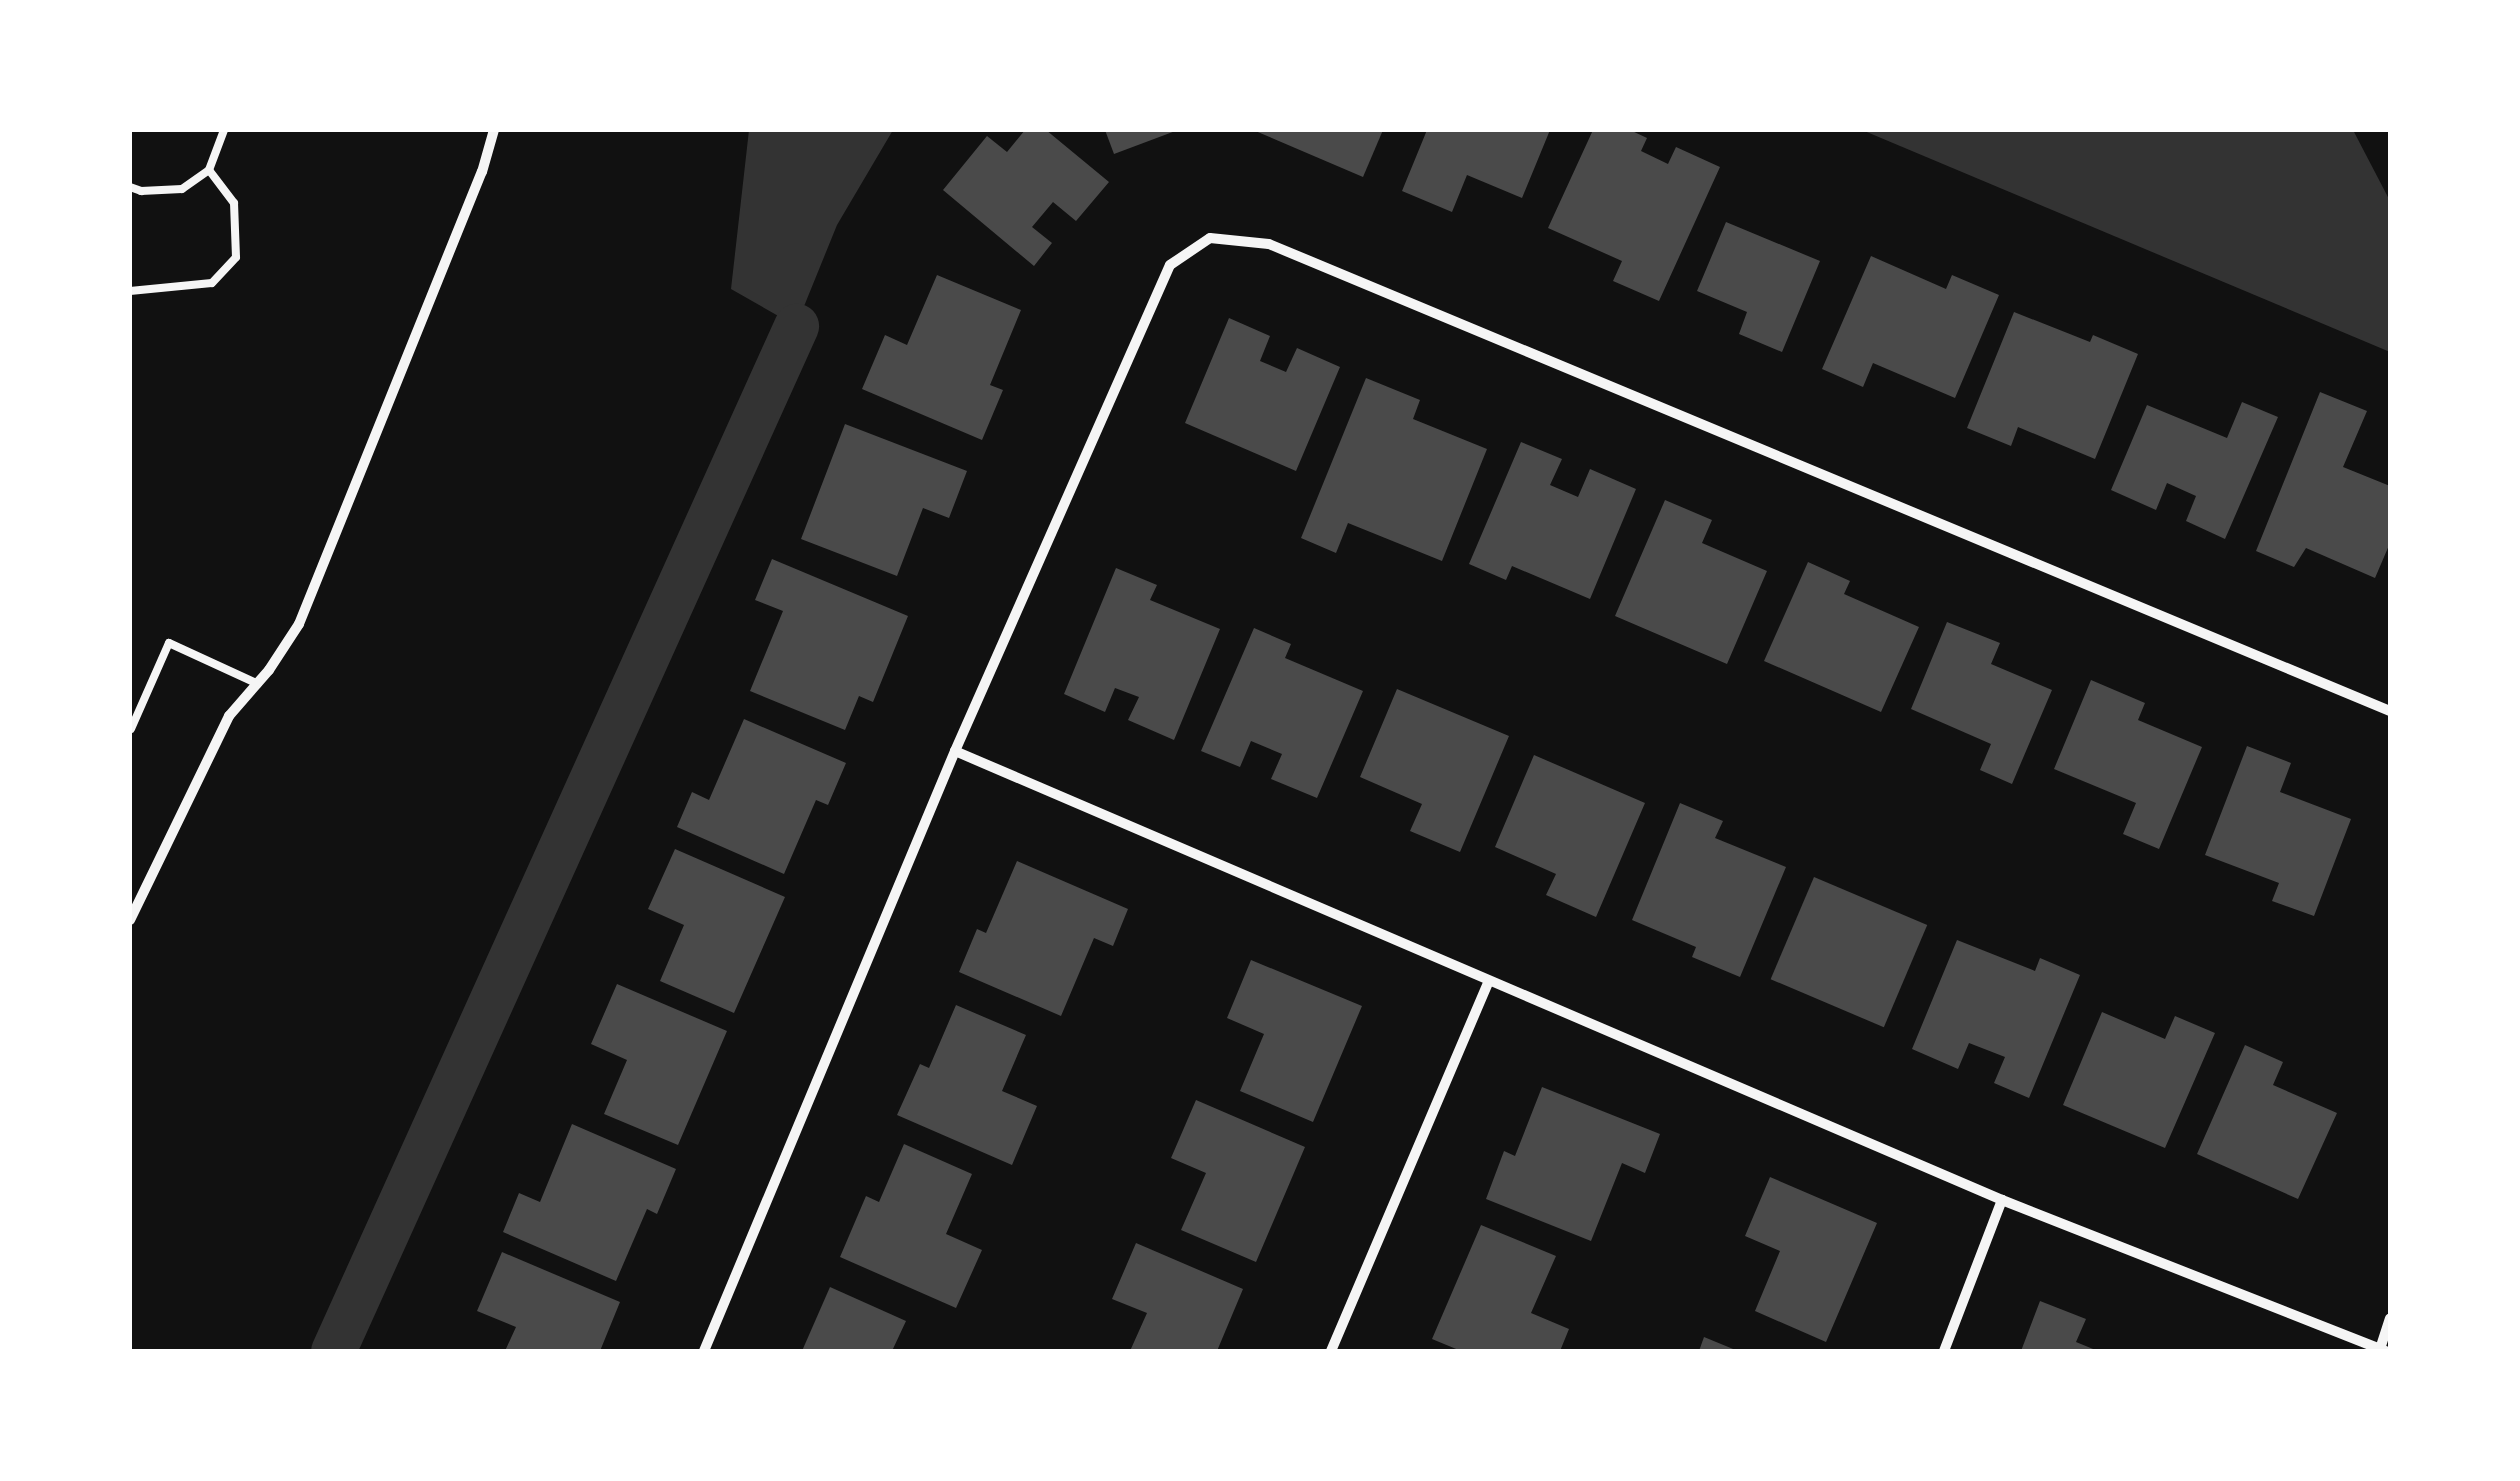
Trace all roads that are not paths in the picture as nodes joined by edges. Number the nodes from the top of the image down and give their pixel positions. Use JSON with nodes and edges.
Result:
{"nodes":[{"id":1,"x":224,"y":130,"type":"edge"},
{"id":2,"x":494,"y":130,"type":"edge"},
{"id":3,"x":209,"y":170,"type":"junction"},
{"id":4,"x":130,"y":187,"type":"edge"},
{"id":5,"x":130,"y":291,"type":"edge"},
{"id":6,"x":258,"y":684,"type":"junction"},
{"id":7,"x":2390,"y":712,"type":"edge"},
{"id":8,"x":131,"y":729,"type":"edge"},
{"id":9,"x":955,"y":751,"type":"junction"},
{"id":10,"x":130,"y":920,"type":"edge"},
{"id":11,"x":1489,"y":982,"type":"junction"},
{"id":12,"x":2002,"y":1200,"type":"junction"},
{"id":13,"x":2390,"y":1319,"type":"edge"},
{"id":14,"x":2382,"y":1350,"type":"edge"},
{"id":15,"x":704,"y":1351,"type":"edge"},
{"id":16,"x":1331,"y":1351,"type":"edge"},
{"id":17,"x":1944,"y":1351,"type":"edge"}],
"edges":[{"from":1,"to":3,"type":"lane"},
{"from":2,"to":6,"type":"street"},
{"from":3,"to":4,"type":"lane"},
{"from":3,"to":5,"type":"lane"},
{"from":6,"to":8,"type":"lane"},
{"from":6,"to":10,"type":"street"},
{"from":7,"to":9,"type":"street"},
{"from":9,"to":11,"type":"street"},
{"from":9,"to":15,"type":"street"},
{"from":11,"to":12,"type":"street"},
{"from":11,"to":16,"type":"street"},
{"from":12,"to":14,"type":"street"},
{"from":12,"to":17,"type":"street"},
{"from":13,"to":14,"type":"street"}]}
